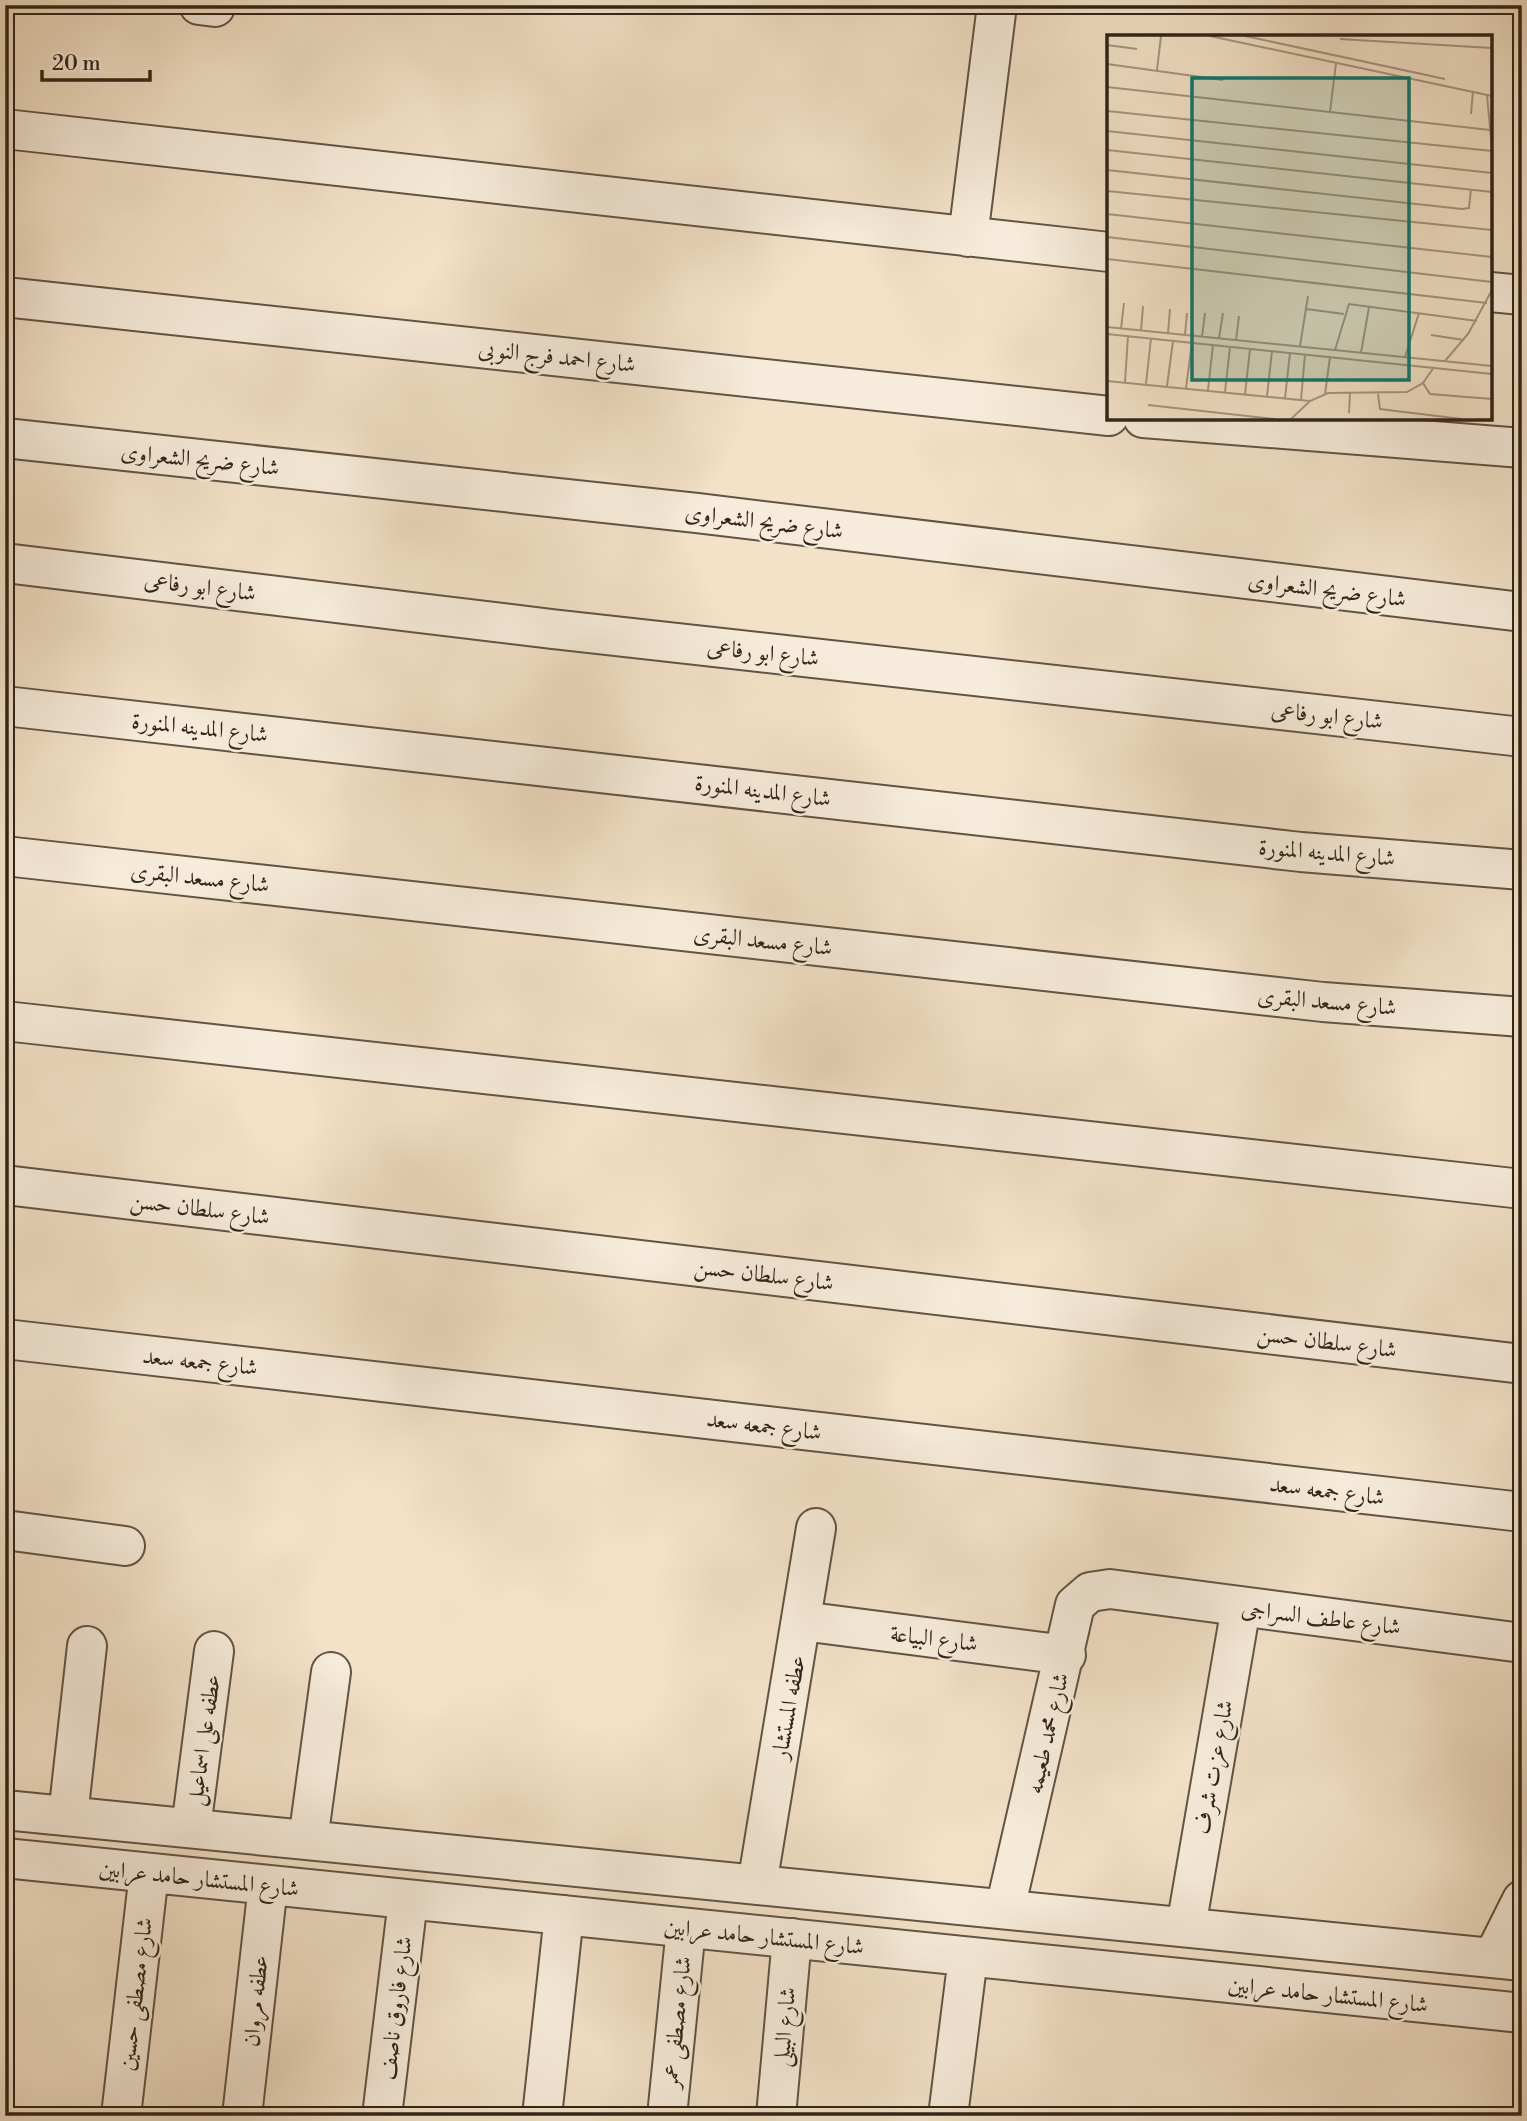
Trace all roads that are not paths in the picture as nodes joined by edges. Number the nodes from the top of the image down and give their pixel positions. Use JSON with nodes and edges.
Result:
{"nodes":[{"id":1,"x":997,"y":5,"type":"edge"},
{"id":2,"x":5,"y":129,"type":"edge"},
{"id":3,"x":968,"y":237,"type":"junction"},
{"id":4,"x":1107,"y":252,"type":"edge"},
{"id":5,"x":1492,"y":292,"type":"edge"},
{"id":6,"x":1522,"y":295,"type":"edge"},
{"id":7,"x":5,"y":297,"type":"edge"},
{"id":8,"x":1107,"y":415,"type":"edge"},
{"id":9,"x":1168,"y":420,"type":"edge"},
{"id":10,"x":5,"y":438,"type":"edge"},
{"id":11,"x":1522,"y":448,"type":"edge"},
{"id":12,"x":5,"y":563,"type":"edge"},
{"id":13,"x":1522,"y":612,"type":"edge"},
{"id":14,"x":5,"y":706,"type":"edge"},
{"id":15,"x":1522,"y":737,"type":"edge"},
{"id":16,"x":5,"y":856,"type":"edge"},
{"id":17,"x":1522,"y":870,"type":"edge"},
{"id":18,"x":1522,"y":1017,"type":"edge"},
{"id":19,"x":5,"y":1021,"type":"edge"},
{"id":20,"x":5,"y":1185,"type":"edge"},
{"id":21,"x":1522,"y":1189,"type":"edge"},
{"id":22,"x":5,"y":1339,"type":"edge"},
{"id":23,"x":1522,"y":1364,"type":"edge"},
{"id":24,"x":1522,"y":1512,"type":"edge"},
{"id":25,"x":816,"y":1528,"type":"dead end"},
{"id":26,"x":5,"y":1530,"type":"edge"},
{"id":27,"x":125,"y":1546,"type":"dead end"},
{"id":28,"x":1119,"y":1591,"type":"joint"},
{"id":29,"x":1241,"y":1607,"type":"junction"},
{"id":30,"x":802,"y":1621,"type":"junction"},
{"id":31,"x":1522,"y":1643,"type":"edge"},
{"id":32,"x":87,"y":1646,"type":"dead end"},
{"id":33,"x":214,"y":1651,"type":"dead end"},
{"id":34,"x":1066,"y":1655,"type":"junction"},
{"id":35,"x":331,"y":1672,"type":"dead end"},
{"id":36,"x":5,"y":1810,"type":"edge"},
{"id":37,"x":68,"y":1816,"type":"junction"},
{"id":38,"x":191,"y":1828,"type":"junction"},
{"id":39,"x":308,"y":1840,"type":"junction"},
{"id":40,"x":5,"y":1858,"type":"edge"},
{"id":41,"x":149,"y":1873,"type":"junction"},
{"id":42,"x":268,"y":1885,"type":"junction"},
{"id":43,"x":757,"y":1885,"type":"junction"},
{"id":44,"x":408,"y":1900,"type":"junction"},
{"id":45,"x":1522,"y":1900,"type":"edge"},
{"id":46,"x":1005,"y":1909,"type":"junction"},
{"id":47,"x":564,"y":1915,"type":"junction"},
{"id":48,"x":1186,"y":1927,"type":"junction"},
{"id":49,"x":685,"y":1928,"type":"junction"},
{"id":50,"x":792,"y":1938,"type":"junction"},
{"id":51,"x":968,"y":1957,"type":"junction"},
{"id":52,"x":1507,"y":1959,"type":"edge"},
{"id":53,"x":1522,"y":2013,"type":"edge"},
{"id":54,"x":121,"y":2116,"type":"edge"},
{"id":55,"x":242,"y":2116,"type":"edge"},
{"id":56,"x":382,"y":2116,"type":"edge"},
{"id":57,"x":542,"y":2116,"type":"edge"},
{"id":58,"x":667,"y":2116,"type":"edge"},
{"id":59,"x":776,"y":2116,"type":"edge"},
{"id":60,"x":948,"y":2116,"type":"edge"}],
"edges":[{"from":1,"to":3,"type":"street"},
{"from":2,"to":3,"type":"street"},
{"from":3,"to":4,"type":"street"},
{"from":5,"to":6,"type":"street"},
{"from":7,"to":8,"type":"street","name":"شارع احمد فرج النوبى"},
{"from":9,"to":11,"type":"street"},
{"from":10,"to":13,"type":"street","name":"شارع ضريح الشعراوى"},
{"from":12,"to":15,"type":"street","name":"شارع ابو رفاعى"},
{"from":14,"to":17,"type":"street","name":"شارع المدينه المنورة"},
{"from":16,"to":18,"type":"street","name":"شارع مسعد البقرى"},
{"from":19,"to":21,"type":"street"},
{"from":20,"to":23,"type":"street","name":"شارع سلطان حسن"},
{"from":22,"to":24,"type":"street","name":"شارع جمعه سعد"},
{"from":25,"to":30,"type":"street","name":"عطفه المستشار"},
{"from":26,"to":27,"type":"street"},
{"from":28,"to":29,"type":"street","name":"شارع عاطف السراجى"},
{"from":28,"to":34,"type":"street","name":"شارع محمد طعيمه"},
{"from":29,"to":31,"type":"street","name":"شارع عاطف السراجى"},
{"from":29,"to":48,"type":"street","name":"شارع عزت شرف"},
{"from":30,"to":34,"type":"street","name":"شارع البياعة"},
{"from":30,"to":43,"type":"street","name":"عطفه المستشار"},
{"from":32,"to":37,"type":"street"},
{"from":33,"to":38,"type":"street","name":"عطفه على اسماعيل"},
{"from":34,"to":46,"type":"street","name":"شارع محمد طعيمه"},
{"from":35,"to":39,"type":"street"},
{"from":36,"to":37,"type":"street"},
{"from":37,"to":38,"type":"street"},
{"from":38,"to":39,"type":"street"},
{"from":39,"to":43,"type":"street"},
{"from":40,"to":41,"type":"street","name":"شارع المستشار حامد عرابين"},
{"from":41,"to":42,"type":"street","name":"شارع المستشار حامد عرابين"},
{"from":41,"to":54,"type":"street","name":"شارع مصطفى حسين"},
{"from":42,"to":44,"type":"street","name":"شارع المستشار حامد عرابين"},
{"from":42,"to":55,"type":"street","name":"عطفه مروان"},
{"from":43,"to":46,"type":"street"},
{"from":44,"to":47,"type":"street","name":"شارع المستشار حامد عرابين"},
{"from":44,"to":56,"type":"street","name":"شارع فاروق ناصف"},
{"from":45,"to":52,"type":"street"},
{"from":46,"to":48,"type":"street"},
{"from":47,"to":49,"type":"street","name":"شارع المستشار حامد عرابين"},
{"from":47,"to":57,"type":"street"},
{"from":48,"to":52,"type":"street"},
{"from":49,"to":50,"type":"street","name":"شارع المستشار حامد عرابين"},
{"from":49,"to":58,"type":"street","name":"شارع مصطفى عمر"},
{"from":50,"to":51,"type":"street","name":"شارع المستشار حامد عرابين"},
{"from":50,"to":59,"type":"street","name":"شارع البيلى"},
{"from":51,"to":53,"type":"street","name":"شارع المستشار حامد عرابين"},
{"from":51,"to":60,"type":"street"}]}
